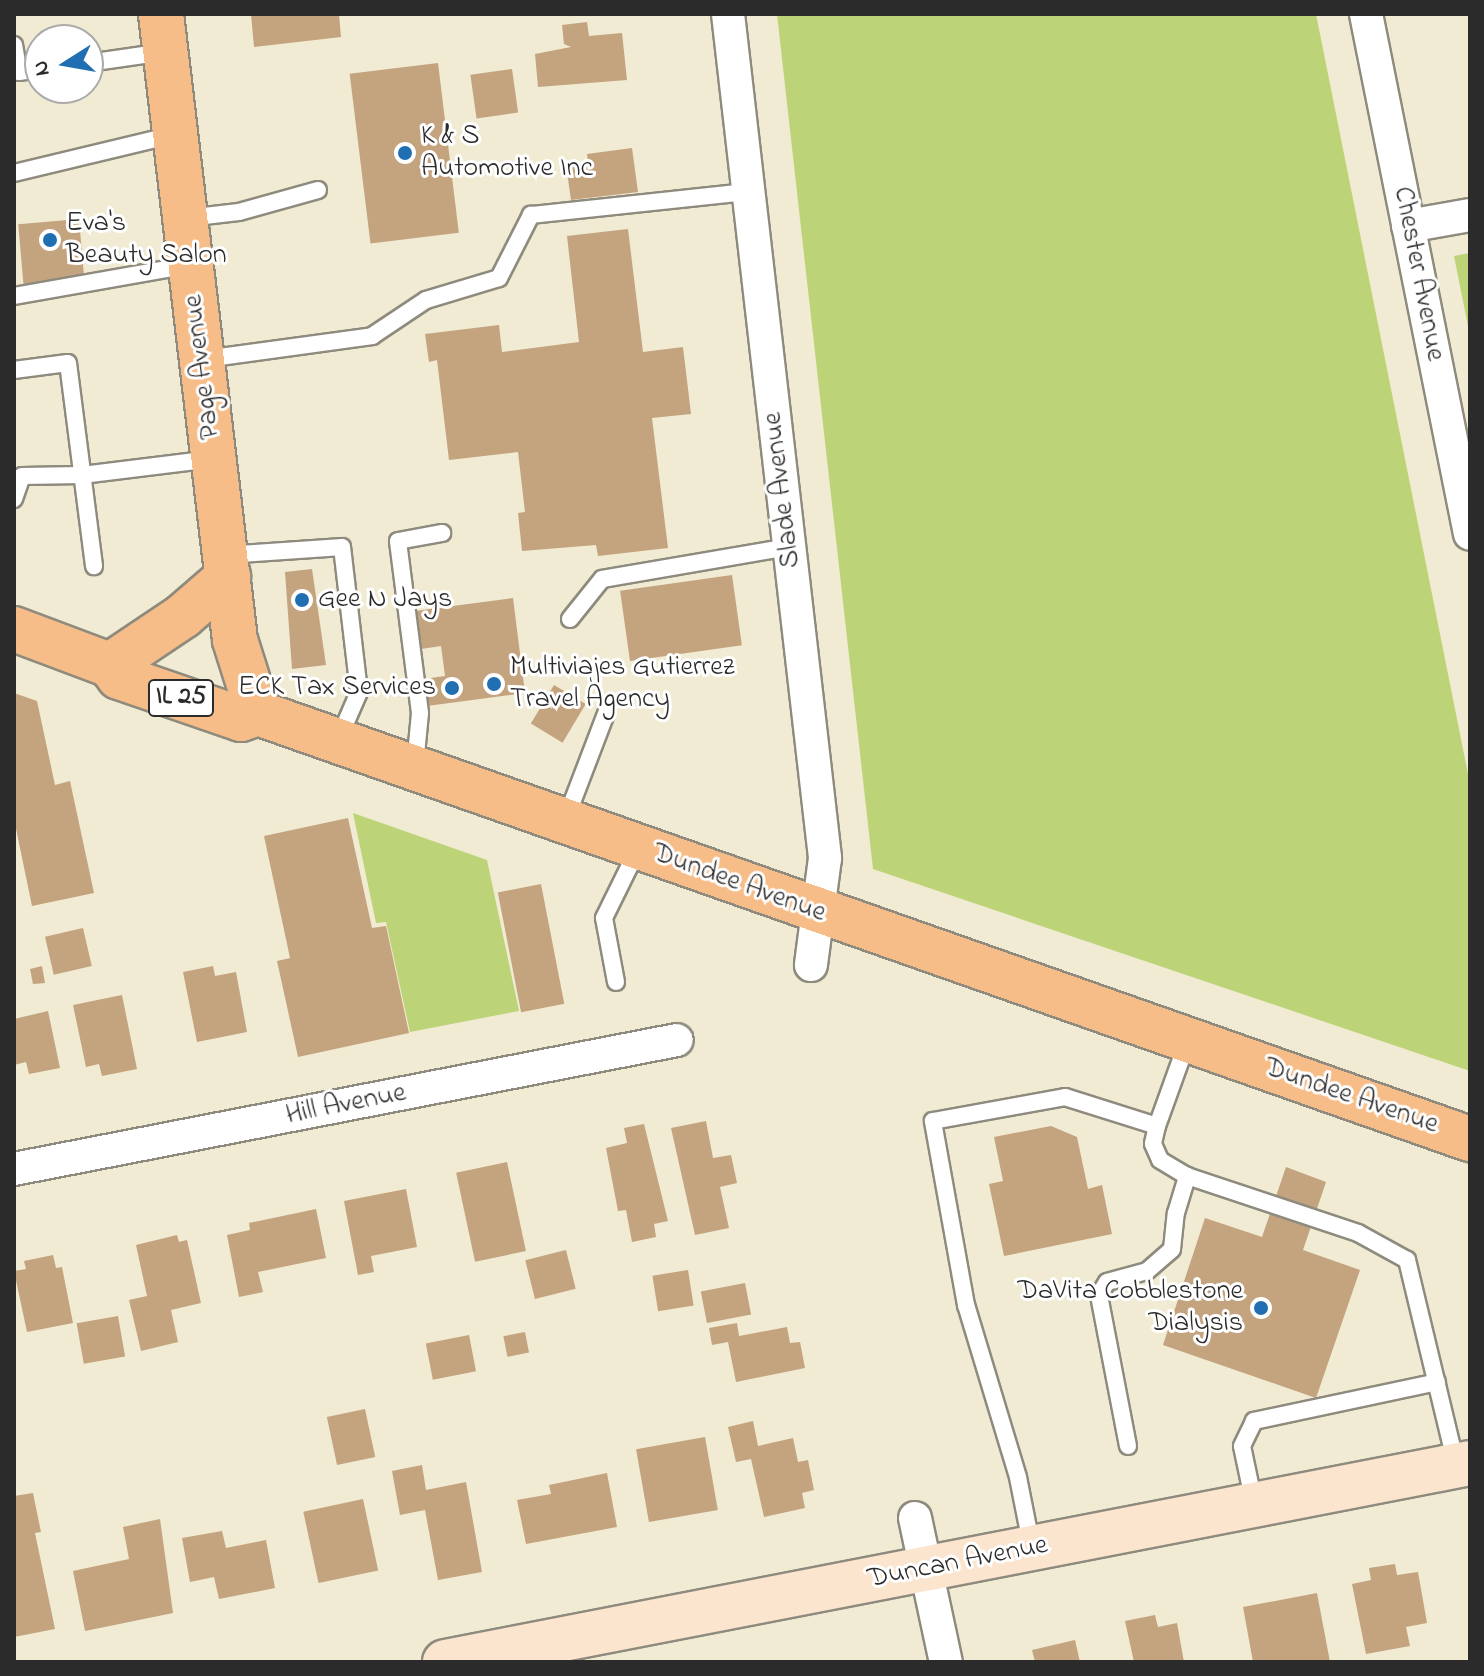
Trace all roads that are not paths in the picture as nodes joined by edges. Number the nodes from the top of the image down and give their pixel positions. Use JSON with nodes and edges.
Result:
{"nodes":[{"id":1,"x":728,"y":14,"type":"edge"},
{"id":2,"x":1366,"y":14,"type":"edge"},
{"id":3,"x":163,"y":33,"type":"edge"},
{"id":4,"x":14,"y":45,"type":"edge"},
{"id":5,"x":104,"y":57,"type":"edge"},
{"id":6,"x":24,"y":71,"type":"edge"},
{"id":7,"x":175,"y":135,"type":"junction"},
{"id":8,"x":14,"y":173,"type":"edge"},
{"id":9,"x":318,"y":190,"type":"dead end"},
{"id":10,"x":748,"y":192,"type":"junction"},
{"id":11,"x":1470,"y":215,"type":"edge"},
{"id":12,"x":185,"y":218,"type":"junction"},
{"id":13,"x":1408,"y":226,"type":"junction"},
{"id":14,"x":191,"y":265,"type":"junction"},
{"id":15,"x":14,"y":296,"type":"edge"},
{"id":16,"x":202,"y":359,"type":"junction"},
{"id":17,"x":14,"y":370,"type":"edge"},
{"id":18,"x":214,"y":459,"type":"junction"},
{"id":19,"x":82,"y":475,"type":"junction"},
{"id":20,"x":14,"y":499,"type":"edge"},
{"id":21,"x":442,"y":533,"type":"dead end"},
{"id":22,"x":1470,"y":534,"type":"edge"},
{"id":23,"x":789,"y":547,"type":"junction"},
{"id":24,"x":94,"y":566,"type":"dead end"},
{"id":25,"x":227,"y":566,"type":"junction"},
{"id":26,"x":570,"y":619,"type":"dead end"},
{"id":27,"x":14,"y":629,"type":"edge"},
{"id":28,"x":110,"y":665,"type":"junction"},
{"id":29,"x":607,"y":711,"type":"dead end"},
{"id":30,"x":258,"y":713,"type":"junction"},
{"id":31,"x":337,"y":744,"type":"junction"},
{"id":32,"x":415,"y":771,"type":"junction"},
{"id":33,"x":565,"y":822,"type":"junction"},
{"id":34,"x":638,"y":847,"type":"junction"},
{"id":35,"x":815,"y":913,"type":"junction"},
{"id":36,"x":811,"y":965,"type":"dead end"},
{"id":37,"x":616,"y":982,"type":"dead end"},
{"id":38,"x":677,"y":1040,"type":"dead end"},
{"id":39,"x":1188,"y":1040,"type":"junction"},
{"id":40,"x":1157,"y":1126,"type":"junction"},
{"id":41,"x":1470,"y":1139,"type":"edge"},
{"id":42,"x":14,"y":1169,"type":"edge"},
{"id":43,"x":1187,"y":1176,"type":"junction"},
{"id":44,"x":1437,"y":1382,"type":"junction"},
{"id":45,"x":1128,"y":1446,"type":"dead end"},
{"id":46,"x":1463,"y":1464,"type":"edge"},
{"id":47,"x":1254,"y":1505,"type":"junction"},
{"id":48,"x":915,"y":1518,"type":"dead end"},
{"id":49,"x":1032,"y":1549,"type":"junction"},
{"id":50,"x":926,"y":1569,"type":"junction"},
{"id":51,"x":445,"y":1662,"type":"edge"},
{"id":52,"x":946,"y":1662,"type":"edge"}],
"edges":[{"from":1,"to":10,"type":"street","name":"Slade Avenue"},
{"from":2,"to":13,"type":"street","name":"Chester Avenue"},
{"from":3,"to":5,"type":"lane"},
{"from":3,"to":7,"type":"main road","name":"Page Avenue"},
{"from":4,"to":6,"type":"lane"},
{"from":7,"to":8,"type":"lane"},
{"from":7,"to":12,"type":"main road","name":"Page Avenue"},
{"from":9,"to":12,"type":"lane"},
{"from":10,"to":16,"type":"lane"},
{"from":10,"to":23,"type":"street","name":"Slade Avenue"},
{"from":11,"to":13,"type":"street"},
{"from":12,"to":14,"type":"main road","name":"Page Avenue"},
{"from":13,"to":22,"type":"street","name":"Chester Avenue"},
{"from":14,"to":15,"type":"lane"},
{"from":14,"to":16,"type":"main road","name":"Page Avenue"},
{"from":16,"to":18,"type":"main road","name":"Page Avenue"},
{"from":17,"to":19,"type":"lane"},
{"from":18,"to":19,"type":"lane"},
{"from":18,"to":25,"type":"main road","name":"Page Avenue"},
{"from":19,"to":20,"type":"lane"},
{"from":19,"to":24,"type":"lane"},
{"from":21,"to":32,"type":"lane"},
{"from":23,"to":26,"type":"lane"},
{"from":23,"to":35,"type":"street","name":"Slade Avenue"},
{"from":25,"to":28,"type":"main road"},
{"from":25,"to":30,"type":"main road","name":"Page Avenue"},
{"from":25,"to":31,"type":"lane"},
{"from":27,"to":28,"type":"main road","name":"Dundee Avenue","number":"IL 25"},
{"from":28,"to":30,"type":"main road","name":"Dundee Avenue","number":"IL 25"},
{"from":29,"to":33,"type":"lane"},
{"from":30,"to":31,"type":"main road","name":"Dundee Avenue"},
{"from":31,"to":32,"type":"main road","name":"Dundee Avenue"},
{"from":32,"to":33,"type":"main road","name":"Dundee Avenue"},
{"from":33,"to":34,"type":"main road","name":"Dundee Avenue"},
{"from":34,"to":35,"type":"main road","name":"Dundee Avenue"},
{"from":34,"to":37,"type":"lane"},
{"from":35,"to":36,"type":"street","name":"Slade Avenue"},
{"from":35,"to":39,"type":"main road","name":"Dundee Avenue"},
{"from":38,"to":42,"type":"street","name":"Hill Avenue"},
{"from":39,"to":40,"type":"lane"},
{"from":39,"to":41,"type":"main road","name":"Dundee Avenue"},
{"from":40,"to":43,"type":"lane"},
{"from":40,"to":49,"type":"lane"},
{"from":43,"to":44,"type":"lane"},
{"from":43,"to":45,"type":"lane"},
{"from":44,"to":46,"type":"lane"},
{"from":44,"to":47,"type":"lane"},
{"from":46,"to":47,"type":"street","name":"Duncan Avenue"},
{"from":47,"to":49,"type":"street","name":"Duncan Avenue"},
{"from":48,"to":50,"type":"street"},
{"from":49,"to":50,"type":"street","name":"Duncan Avenue"},
{"from":50,"to":51,"type":"street","name":"Duncan Avenue"},
{"from":50,"to":52,"type":"street"}]}
